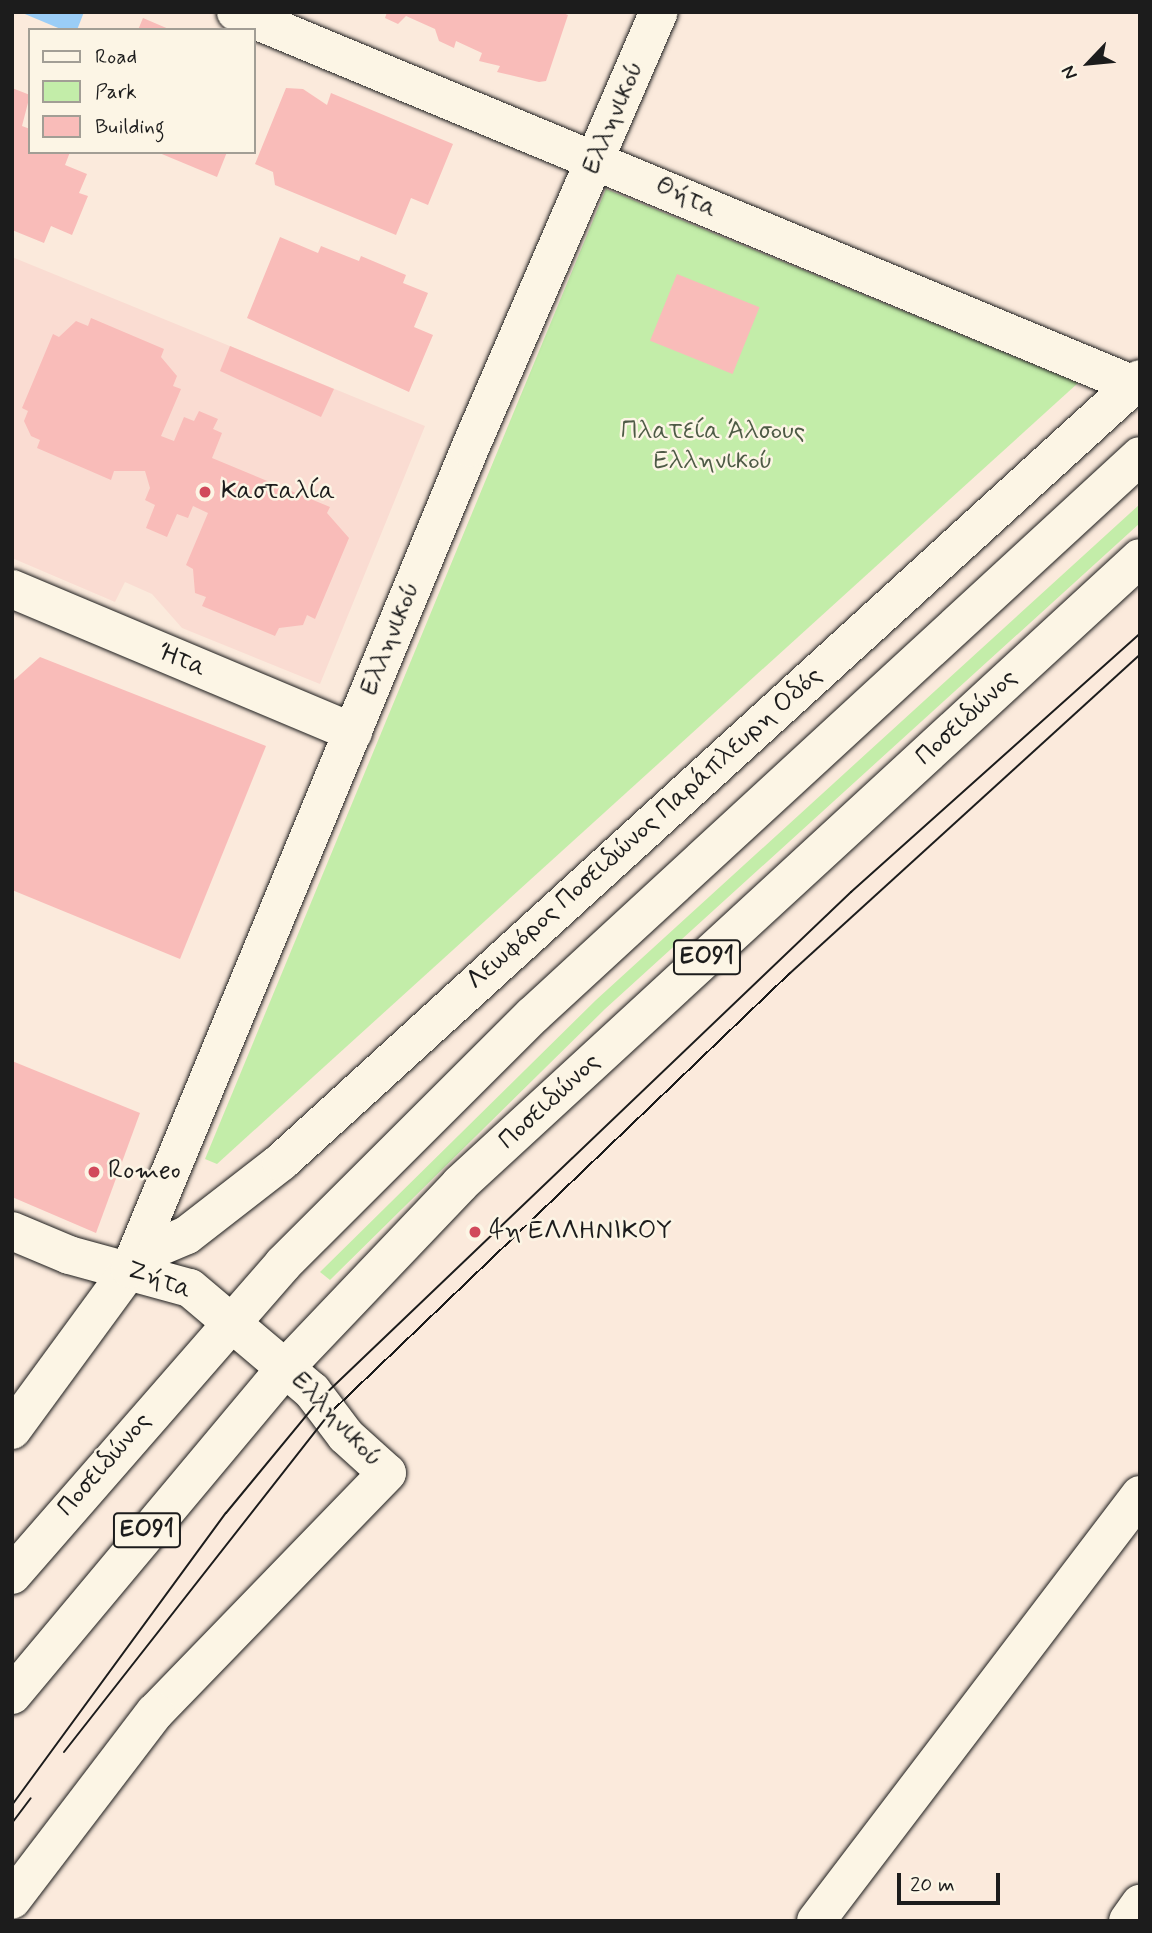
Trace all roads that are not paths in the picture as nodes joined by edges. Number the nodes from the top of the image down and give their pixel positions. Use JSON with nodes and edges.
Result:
{"nodes":[{"id":1,"x":236,"y":12,"type":"edge"},
{"id":2,"x":659,"y":12,"type":"edge"},
{"id":3,"x":597,"y":159,"type":"junction"},
{"id":4,"x":1137,"y":382,"type":"edge"},
{"id":5,"x":1140,"y":456,"type":"edge"},
{"id":6,"x":1140,"y":558,"type":"edge"},
{"id":7,"x":12,"y":590,"type":"edge"},
{"id":8,"x":353,"y":732,"type":"junction"},
{"id":9,"x":12,"y":1231,"type":"edge"},
{"id":10,"x":132,"y":1263,"type":"junction"},
{"id":11,"x":234,"y":1320,"type":"junction"},
{"id":12,"x":286,"y":1367,"type":"junction"},
{"id":13,"x":12,"y":1430,"type":"edge"},
{"id":14,"x":1140,"y":1495,"type":"edge"},
{"id":15,"x":12,"y":1575,"type":"edge"},
{"id":16,"x":12,"y":1696,"type":"edge"},
{"id":17,"x":12,"y":1900,"type":"edge"},
{"id":18,"x":1140,"y":1905,"type":"edge"},
{"id":19,"x":816,"y":1921,"type":"edge"},
{"id":20,"x":1128,"y":1921,"type":"edge"}],
"edges":[{"from":1,"to":3,"type":"main road","name":"Θήτα"},
{"from":2,"to":3,"type":"main road","name":"Ελληνικού"},
{"from":3,"to":4,"type":"main road","name":"Θήτα"},
{"from":3,"to":8,"type":"main road","name":"Ελληνικού"},
{"from":4,"to":10,"type":"main road","name":"Λεωφόρος Ποσειδώνος Παράπλευρη Οδός"},
{"from":5,"to":11,"type":"main road","name":"Ποσειδώνος","number":"ΕΟ91"},
{"from":6,"to":12,"type":"main road","name":"Ποσειδώνος","number":"ΕΟ91"},
{"from":7,"to":8,"type":"main road","name":"Ήτα"},
{"from":8,"to":10,"type":"main road","name":"Ελληνικού"},
{"from":9,"to":10,"type":"main road","name":"Ζήτα"},
{"from":10,"to":11,"type":"main road","name":"Ζήτα"},
{"from":10,"to":13,"type":"main road"},
{"from":11,"to":12,"type":"main road","name":"Ζήτα"},
{"from":11,"to":15,"type":"main road","name":"Ποσειδώνος","number":"ΕΟ91"},
{"from":12,"to":16,"type":"main road","name":"Ποσειδώνος","number":"ΕΟ91"},
{"from":12,"to":17,"type":"main road","name":"Ελληνικού"},
{"from":14,"to":19,"type":"main road"},
{"from":18,"to":20,"type":"main road"}]}
